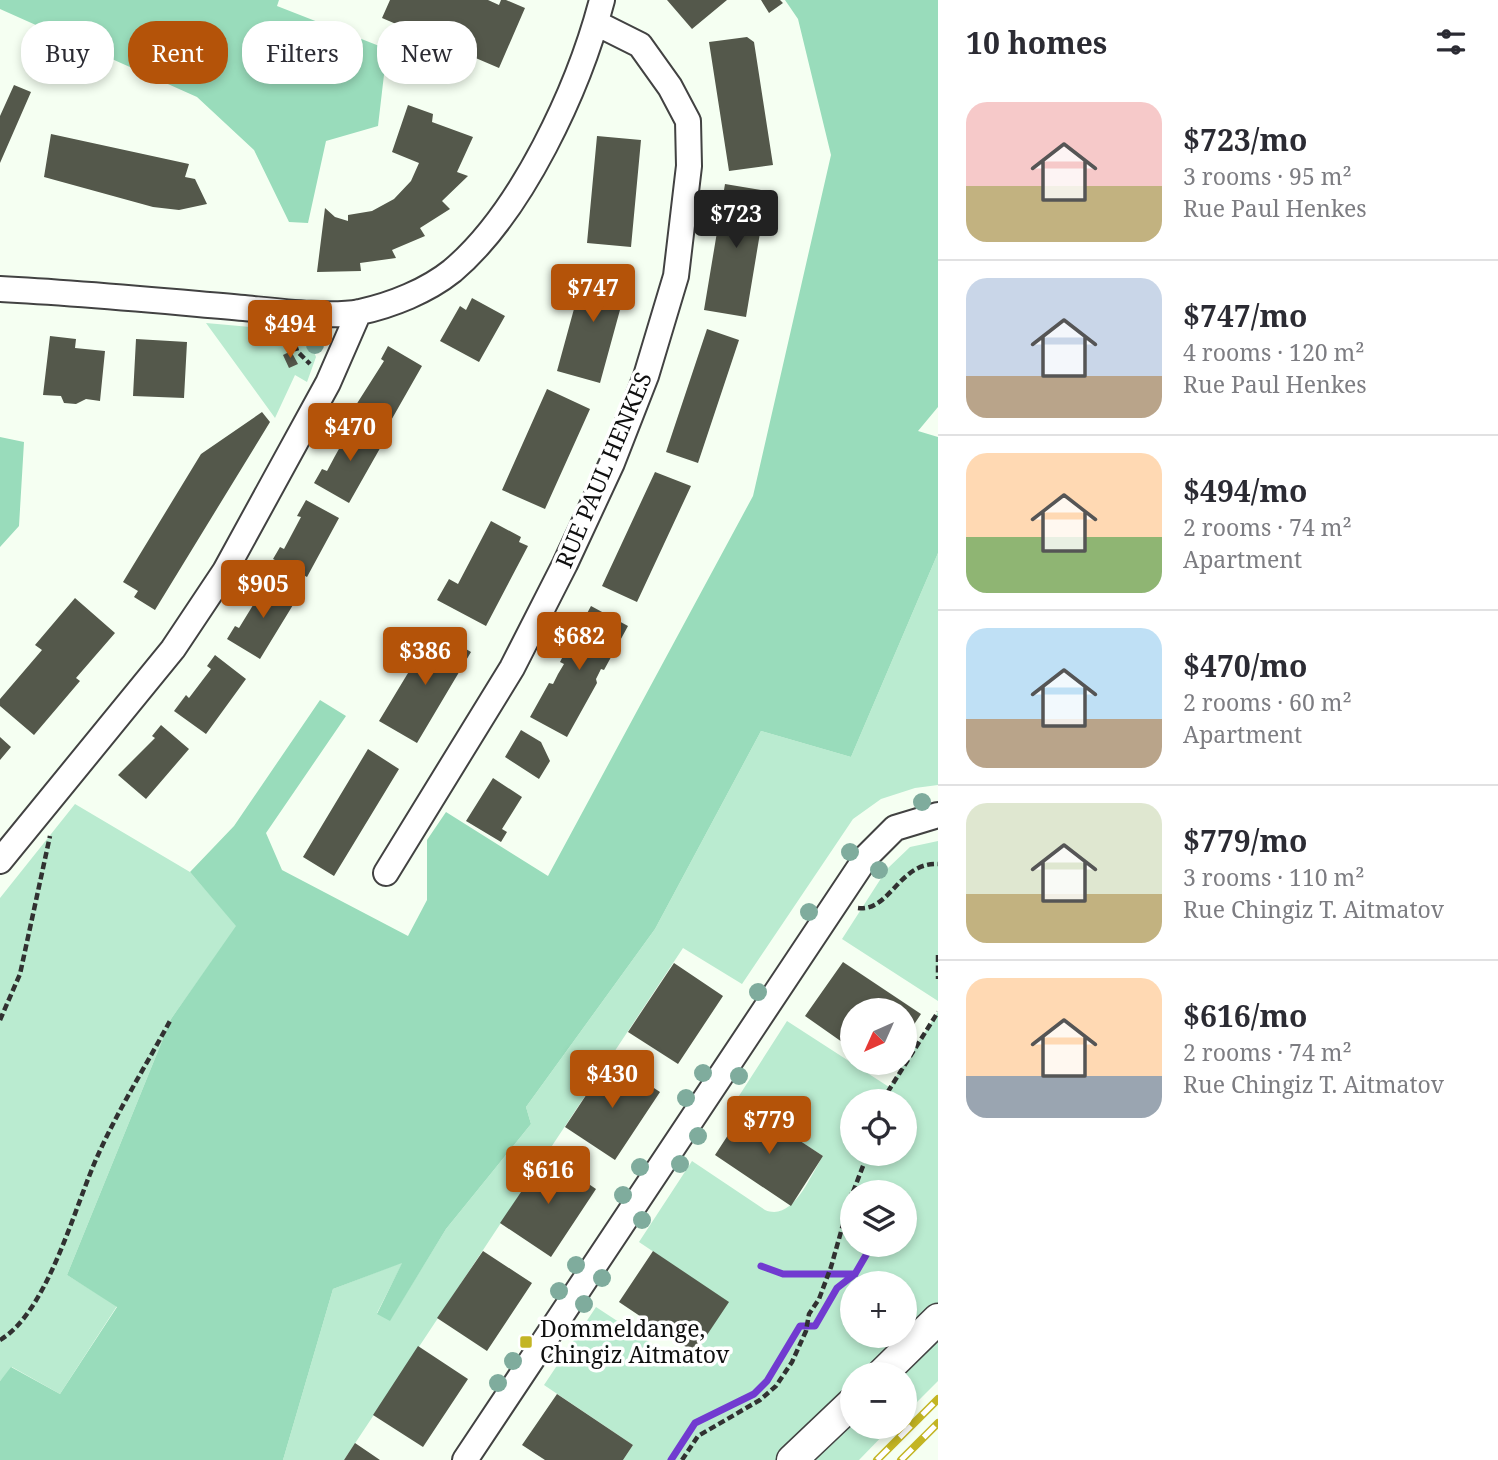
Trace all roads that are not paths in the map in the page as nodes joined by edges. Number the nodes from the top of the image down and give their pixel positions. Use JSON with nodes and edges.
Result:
{"nodes":[{"id":1,"x":599,"y":11,"type":"edge"},
{"id":2,"x":4,"y":287,"type":"edge"},
{"id":3,"x":359,"y":312,"type":"junction"},
{"id":4,"x":938,"y":815,"type":"edge"},
{"id":5,"x":0,"y":861,"type":"edge"},
{"id":6,"x":386,"y":873,"type":"dead end"},
{"id":7,"x":938,"y":1319,"type":"edge"},
{"id":8,"x":894,"y":1362,"type":"edge"},
{"id":9,"x":840,"y":1414,"type":"edge"},
{"id":10,"x":464,"y":1460,"type":"edge"},
{"id":11,"x":792,"y":1460,"type":"edge"}],
"edges":[{"from":1,"to":3,"type":"street"},
{"from":1,"to":6,"type":"street","name":"RUE PAUL HENKES"},
{"from":2,"to":3,"type":"street"},
{"from":3,"to":5,"type":"street"},
{"from":4,"to":10,"type":"street"},
{"from":7,"to":8,"type":"street"},
{"from":9,"to":11,"type":"street"}]}
